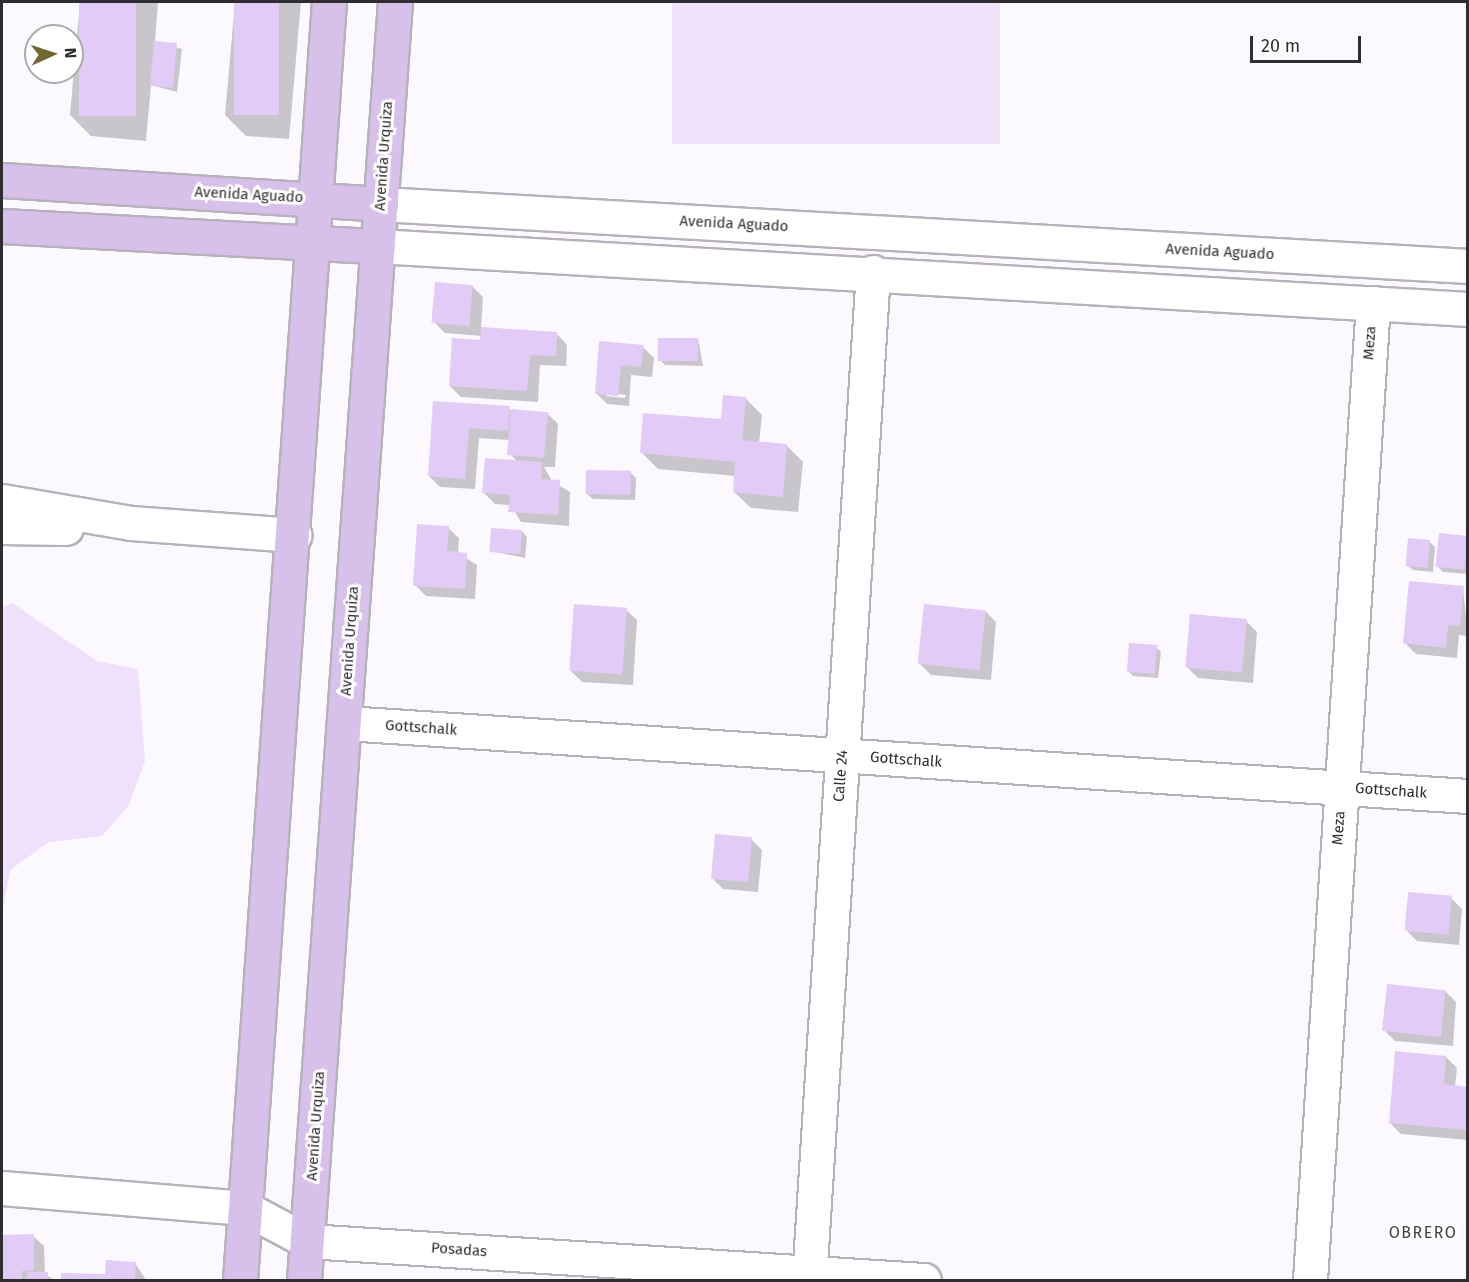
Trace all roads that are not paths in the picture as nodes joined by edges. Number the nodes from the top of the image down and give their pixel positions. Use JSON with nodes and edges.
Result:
{"nodes":[{"id":1,"x":329,"y":2,"type":"edge"},
{"id":2,"x":395,"y":2,"type":"edge"},
{"id":3,"x":2,"y":180,"type":"edge"},
{"id":4,"x":316,"y":199,"type":"junction"},
{"id":5,"x":381,"y":204,"type":"junction"},
{"id":6,"x":2,"y":226,"type":"edge"},
{"id":7,"x":311,"y":242,"type":"junction"},
{"id":8,"x":377,"y":246,"type":"junction"},
{"id":9,"x":1467,"y":266,"type":"edge"},
{"id":10,"x":873,"y":272,"type":"junction"},
{"id":11,"x":1373,"y":303,"type":"junction"},
{"id":12,"x":1467,"y":309,"type":"edge"},
{"id":13,"x":2,"y":501,"type":"edge"},
{"id":14,"x":130,"y":523,"type":"junction"},
{"id":15,"x":2,"y":527,"type":"edge"},
{"id":16,"x":295,"y":535,"type":"junction"},
{"id":17,"x":345,"y":723,"type":"junction"},
{"id":18,"x":843,"y":756,"type":"junction"},
{"id":19,"x":1342,"y":788,"type":"junction"},
{"id":20,"x":1467,"y":796,"type":"edge"},
{"id":21,"x":2,"y":1188,"type":"edge"},
{"id":22,"x":246,"y":1208,"type":"junction"},
{"id":23,"x":307,"y":1240,"type":"junction"},
{"id":24,"x":810,"y":1277,"type":"edge"},
{"id":25,"x":240,"y":1281,"type":"edge"},
{"id":26,"x":304,"y":1281,"type":"edge"},
{"id":27,"x":924,"y":1281,"type":"edge"},
{"id":28,"x":1310,"y":1281,"type":"edge"}],
"edges":[{"from":1,"to":4,"type":"main road"},
{"from":2,"to":5,"type":"main road","name":"Avenida Urquiza"},
{"from":3,"to":4,"type":"main road","name":"Avenida Aguado"},
{"from":4,"to":5,"type":"main road","name":"Avenida Aguado"},
{"from":4,"to":7,"type":"main road"},
{"from":5,"to":8,"type":"main road","name":"Avenida Urquiza"},
{"from":5,"to":9,"type":"street","name":"Avenida Aguado"},
{"from":6,"to":7,"type":"main road"},
{"from":7,"to":8,"type":"main road"},
{"from":7,"to":16,"type":"main road"},
{"from":8,"to":10,"type":"street"},
{"from":8,"to":17,"type":"main road","name":"Avenida Urquiza"},
{"from":10,"to":11,"type":"street"},
{"from":10,"to":18,"type":"street","name":"Calle 24"},
{"from":11,"to":12,"type":"street"},
{"from":11,"to":19,"type":"street","name":"Meza"},
{"from":13,"to":14,"type":"street"},
{"from":14,"to":15,"type":"street"},
{"from":14,"to":16,"type":"street"},
{"from":16,"to":22,"type":"main road"},
{"from":17,"to":18,"type":"street","name":"Gottschalk"},
{"from":17,"to":23,"type":"main road","name":"Avenida Urquiza"},
{"from":18,"to":19,"type":"street","name":"Gottschalk"},
{"from":18,"to":24,"type":"street","name":"Calle 24"},
{"from":19,"to":20,"type":"street","name":"Gottschalk"},
{"from":19,"to":28,"type":"street","name":"Meza"},
{"from":21,"to":22,"type":"street","name":"Posadas"},
{"from":22,"to":23,"type":"street","name":"Posadas"},
{"from":22,"to":25,"type":"main road"},
{"from":23,"to":24,"type":"street","name":"Posadas"},
{"from":23,"to":26,"type":"main road","name":"Avenida Urquiza"},
{"from":24,"to":27,"type":"street","name":"Posadas"}]}
